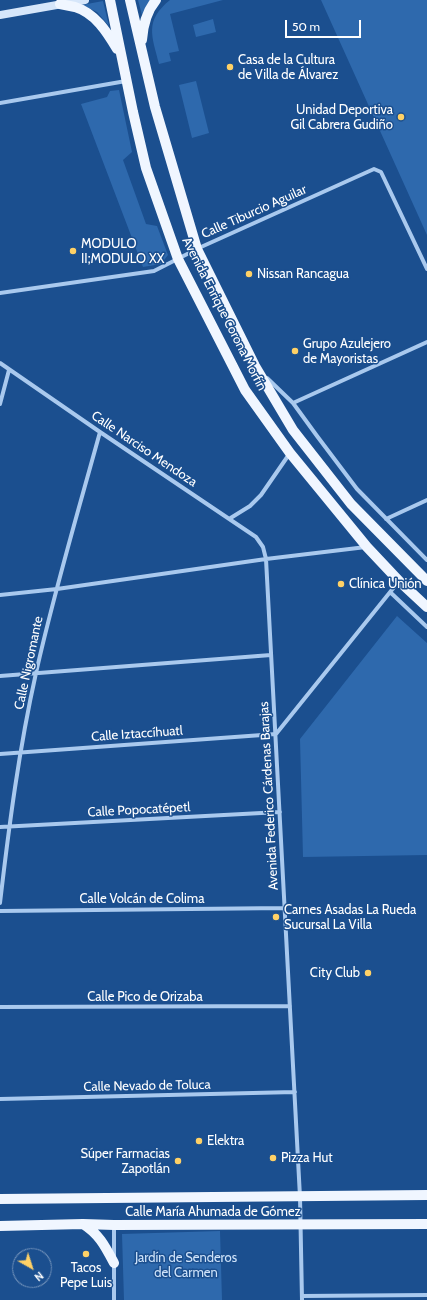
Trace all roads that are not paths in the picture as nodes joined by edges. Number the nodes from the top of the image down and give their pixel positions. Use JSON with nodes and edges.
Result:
{"nodes":[{"id":1,"x":85,"y":0,"type":"edge"},
{"id":2,"x":110,"y":0,"type":"edge"},
{"id":3,"x":130,"y":0,"type":"edge"},
{"id":4,"x":156,"y":0,"type":"edge"},
{"id":5,"x":60,"y":4,"type":"junction"},
{"id":6,"x":0,"y":15,"type":"edge"},
{"id":7,"x":141,"y":50,"type":"junction"},
{"id":8,"x":121,"y":56,"type":"junction"},
{"id":9,"x":127,"y":81,"type":"junction"},
{"id":10,"x":0,"y":103,"type":"edge"},
{"id":11,"x":196,"y":249,"type":"junction"},
{"id":12,"x":178,"y":259,"type":"junction"},
{"id":13,"x":427,"y":269,"type":"edge"},
{"id":14,"x":0,"y":293,"type":"edge"},
{"id":15,"x":427,"y":342,"type":"edge"},
{"id":16,"x":0,"y":363,"type":"edge"},
{"id":17,"x":255,"y":366,"type":"junction"},
{"id":18,"x":9,"y":370,"type":"junction"},
{"id":19,"x":293,"y":403,"type":"junction"},
{"id":20,"x":0,"y":404,"type":"edge"},
{"id":21,"x":100,"y":432,"type":"junction"},
{"id":22,"x":290,"y":453,"type":"junction"},
{"id":23,"x":427,"y":500,"type":"edge"},
{"id":24,"x":229,"y":519,"type":"junction"},
{"id":25,"x":386,"y":519,"type":"junction"},
{"id":26,"x":366,"y":547,"type":"junction"},
{"id":27,"x":266,"y":559,"type":"junction"},
{"id":28,"x":427,"y":560,"type":"edge"},
{"id":29,"x":399,"y":581,"type":"junction"},
{"id":30,"x":427,"y":581,"type":"edge"},
{"id":31,"x":57,"y":589,"type":"junction"},
{"id":32,"x":390,"y":592,"type":"junction"},
{"id":33,"x":0,"y":595,"type":"edge"},
{"id":34,"x":427,"y":607,"type":"edge"},
{"id":35,"x":427,"y":626,"type":"edge"},
{"id":36,"x":271,"y":654,"type":"junction"},
{"id":37,"x":36,"y":674,"type":"junction"},
{"id":38,"x":0,"y":676,"type":"edge"},
{"id":39,"x":276,"y":734,"type":"junction"},
{"id":40,"x":21,"y":753,"type":"junction"},
{"id":41,"x":0,"y":754,"type":"edge"},
{"id":42,"x":280,"y":812,"type":"junction"},
{"id":43,"x":0,"y":827,"type":"edge"},
{"id":44,"x":9,"y":827,"type":"junction"},
{"id":45,"x":0,"y":903,"type":"edge"},
{"id":46,"x":285,"y":908,"type":"junction"},
{"id":47,"x":0,"y":910,"type":"edge"},
{"id":48,"x":290,"y":1006,"type":"junction"},
{"id":49,"x":0,"y":1007,"type":"edge"},
{"id":50,"x":295,"y":1092,"type":"junction"},
{"id":51,"x":0,"y":1099,"type":"edge"},
{"id":52,"x":427,"y":1196,"type":"edge"},
{"id":53,"x":300,"y":1197,"type":"junction"},
{"id":54,"x":0,"y":1199,"type":"edge"},
{"id":55,"x":83,"y":1224,"type":"junction"},
{"id":56,"x":301,"y":1224,"type":"junction"},
{"id":57,"x":427,"y":1224,"type":"edge"},
{"id":58,"x":114,"y":1225,"type":"junction"},
{"id":59,"x":0,"y":1226,"type":"edge"},
{"id":60,"x":114,"y":1263,"type":"junction"},
{"id":61,"x":427,"y":1295,"type":"edge"},
{"id":62,"x":302,"y":1298,"type":"edge"},
{"id":63,"x":114,"y":1300,"type":"edge"}],
"edges":[{"from":1,"to":5,"type":"main road"},
{"from":2,"to":8,"type":"main road","name":"Avenida Enrique Corona Morfín"},
{"from":3,"to":7,"type":"main road","name":"Avenida Enrique Corona Morfín"},
{"from":4,"to":7,"type":"main road"},
{"from":5,"to":6,"type":"main road"},
{"from":5,"to":8,"type":"main road"},
{"from":7,"to":11,"type":"main road","name":"Avenida Enrique Corona Morfín"},
{"from":8,"to":9,"type":"main road","name":"Avenida Enrique Corona Morfín"},
{"from":9,"to":10,"type":"street"},
{"from":9,"to":12,"type":"main road","name":"Avenida Enrique Corona Morfín"},
{"from":11,"to":12,"type":"street","name":"Calle Tiburcio Aguilar"},
{"from":11,"to":13,"type":"street","name":"Calle Tiburcio Aguilar"},
{"from":11,"to":17,"type":"main road","name":"Avenida Enrique Corona Morfín"},
{"from":12,"to":14,"type":"street","name":"Calle Tiburcio Aguilar"},
{"from":12,"to":22,"type":"main road","name":"Avenida Enrique Corona Morfín"},
{"from":15,"to":19,"type":"street"},
{"from":16,"to":18,"type":"street","name":"Calle Narciso Mendoza"},
{"from":17,"to":19,"type":"street"},
{"from":17,"to":30,"type":"main road","name":"Avenida Enrique Corona Morfín"},
{"from":18,"to":20,"type":"street"},
{"from":18,"to":21,"type":"street","name":"Calle Narciso Mendoza"},
{"from":19,"to":25,"type":"street"},
{"from":21,"to":24,"type":"street","name":"Calle Narciso Mendoza"},
{"from":21,"to":31,"type":"street","name":"Calle Nigromante"},
{"from":22,"to":24,"type":"street"},
{"from":22,"to":26,"type":"main road","name":"Avenida Enrique Corona Morfín"},
{"from":23,"to":25,"type":"street"},
{"from":24,"to":27,"type":"street","name":"Calle Narciso Mendoza"},
{"from":25,"to":28,"type":"street"},
{"from":26,"to":27,"type":"street"},
{"from":26,"to":29,"type":"main road","name":"Avenida Enrique Corona Morfín"},
{"from":27,"to":31,"type":"street"},
{"from":27,"to":36,"type":"street","name":"Avenida Federico Cárdenas Barajas"},
{"from":29,"to":32,"type":"street"},
{"from":29,"to":34,"type":"main road","name":"Avenida Enrique Corona Morfín"},
{"from":31,"to":33,"type":"street"},
{"from":31,"to":37,"type":"street","name":"Calle Nigromante"},
{"from":32,"to":35,"type":"street"},
{"from":32,"to":39,"type":"street"},
{"from":36,"to":37,"type":"street"},
{"from":36,"to":39,"type":"street","name":"Avenida Federico Cárdenas Barajas"},
{"from":37,"to":38,"type":"street"},
{"from":37,"to":40,"type":"street","name":"Calle Nigromante"},
{"from":39,"to":40,"type":"street","name":"Calle Iztaccíhuatl"},
{"from":39,"to":42,"type":"street","name":"Avenida Federico Cárdenas Barajas"},
{"from":40,"to":41,"type":"street","name":"Calle Iztaccíhuatl"},
{"from":40,"to":44,"type":"street","name":"Calle Nigromante"},
{"from":42,"to":44,"type":"street","name":"Calle Popocatépetl"},
{"from":42,"to":46,"type":"street","name":"Avenida Federico Cárdenas Barajas"},
{"from":43,"to":44,"type":"street","name":"Calle Popocatépetl"},
{"from":44,"to":45,"type":"street","name":"Calle Nigromante"},
{"from":46,"to":47,"type":"street","name":"Calle Volcán de Colima"},
{"from":46,"to":48,"type":"street","name":"Avenida Federico Cárdenas Barajas"},
{"from":48,"to":49,"type":"street","name":"Calle Pico de Orizaba"},
{"from":48,"to":50,"type":"street","name":"Avenida Federico Cárdenas Barajas"},
{"from":50,"to":51,"type":"street","name":"Calle Nevado de Toluca"},
{"from":50,"to":53,"type":"street","name":"Avenida Federico Cárdenas Barajas"},
{"from":52,"to":53,"type":"main road","name":"Calle María Ahumada de Gómez"},
{"from":53,"to":54,"type":"main road","name":"Calle María Ahumada de Gómez"},
{"from":53,"to":56,"type":"street","name":"Avenida Federico Cárdenas Barajas"},
{"from":55,"to":58,"type":"main road","name":"Calle María Ahumada de Gómez"},
{"from":55,"to":59,"type":"main road","name":"Calle María Ahumada de Gómez"},
{"from":55,"to":60,"type":"main road"},
{"from":56,"to":57,"type":"main road","name":"Calle María Ahumada de Gómez"},
{"from":56,"to":58,"type":"main road","name":"Calle María Ahumada de Gómez"},
{"from":56,"to":62,"type":"street","name":"Avenida Federico Cárdenas Barajas"},
{"from":58,"to":60,"type":"street"},
{"from":60,"to":63,"type":"street"},
{"from":61,"to":62,"type":"street"}]}
